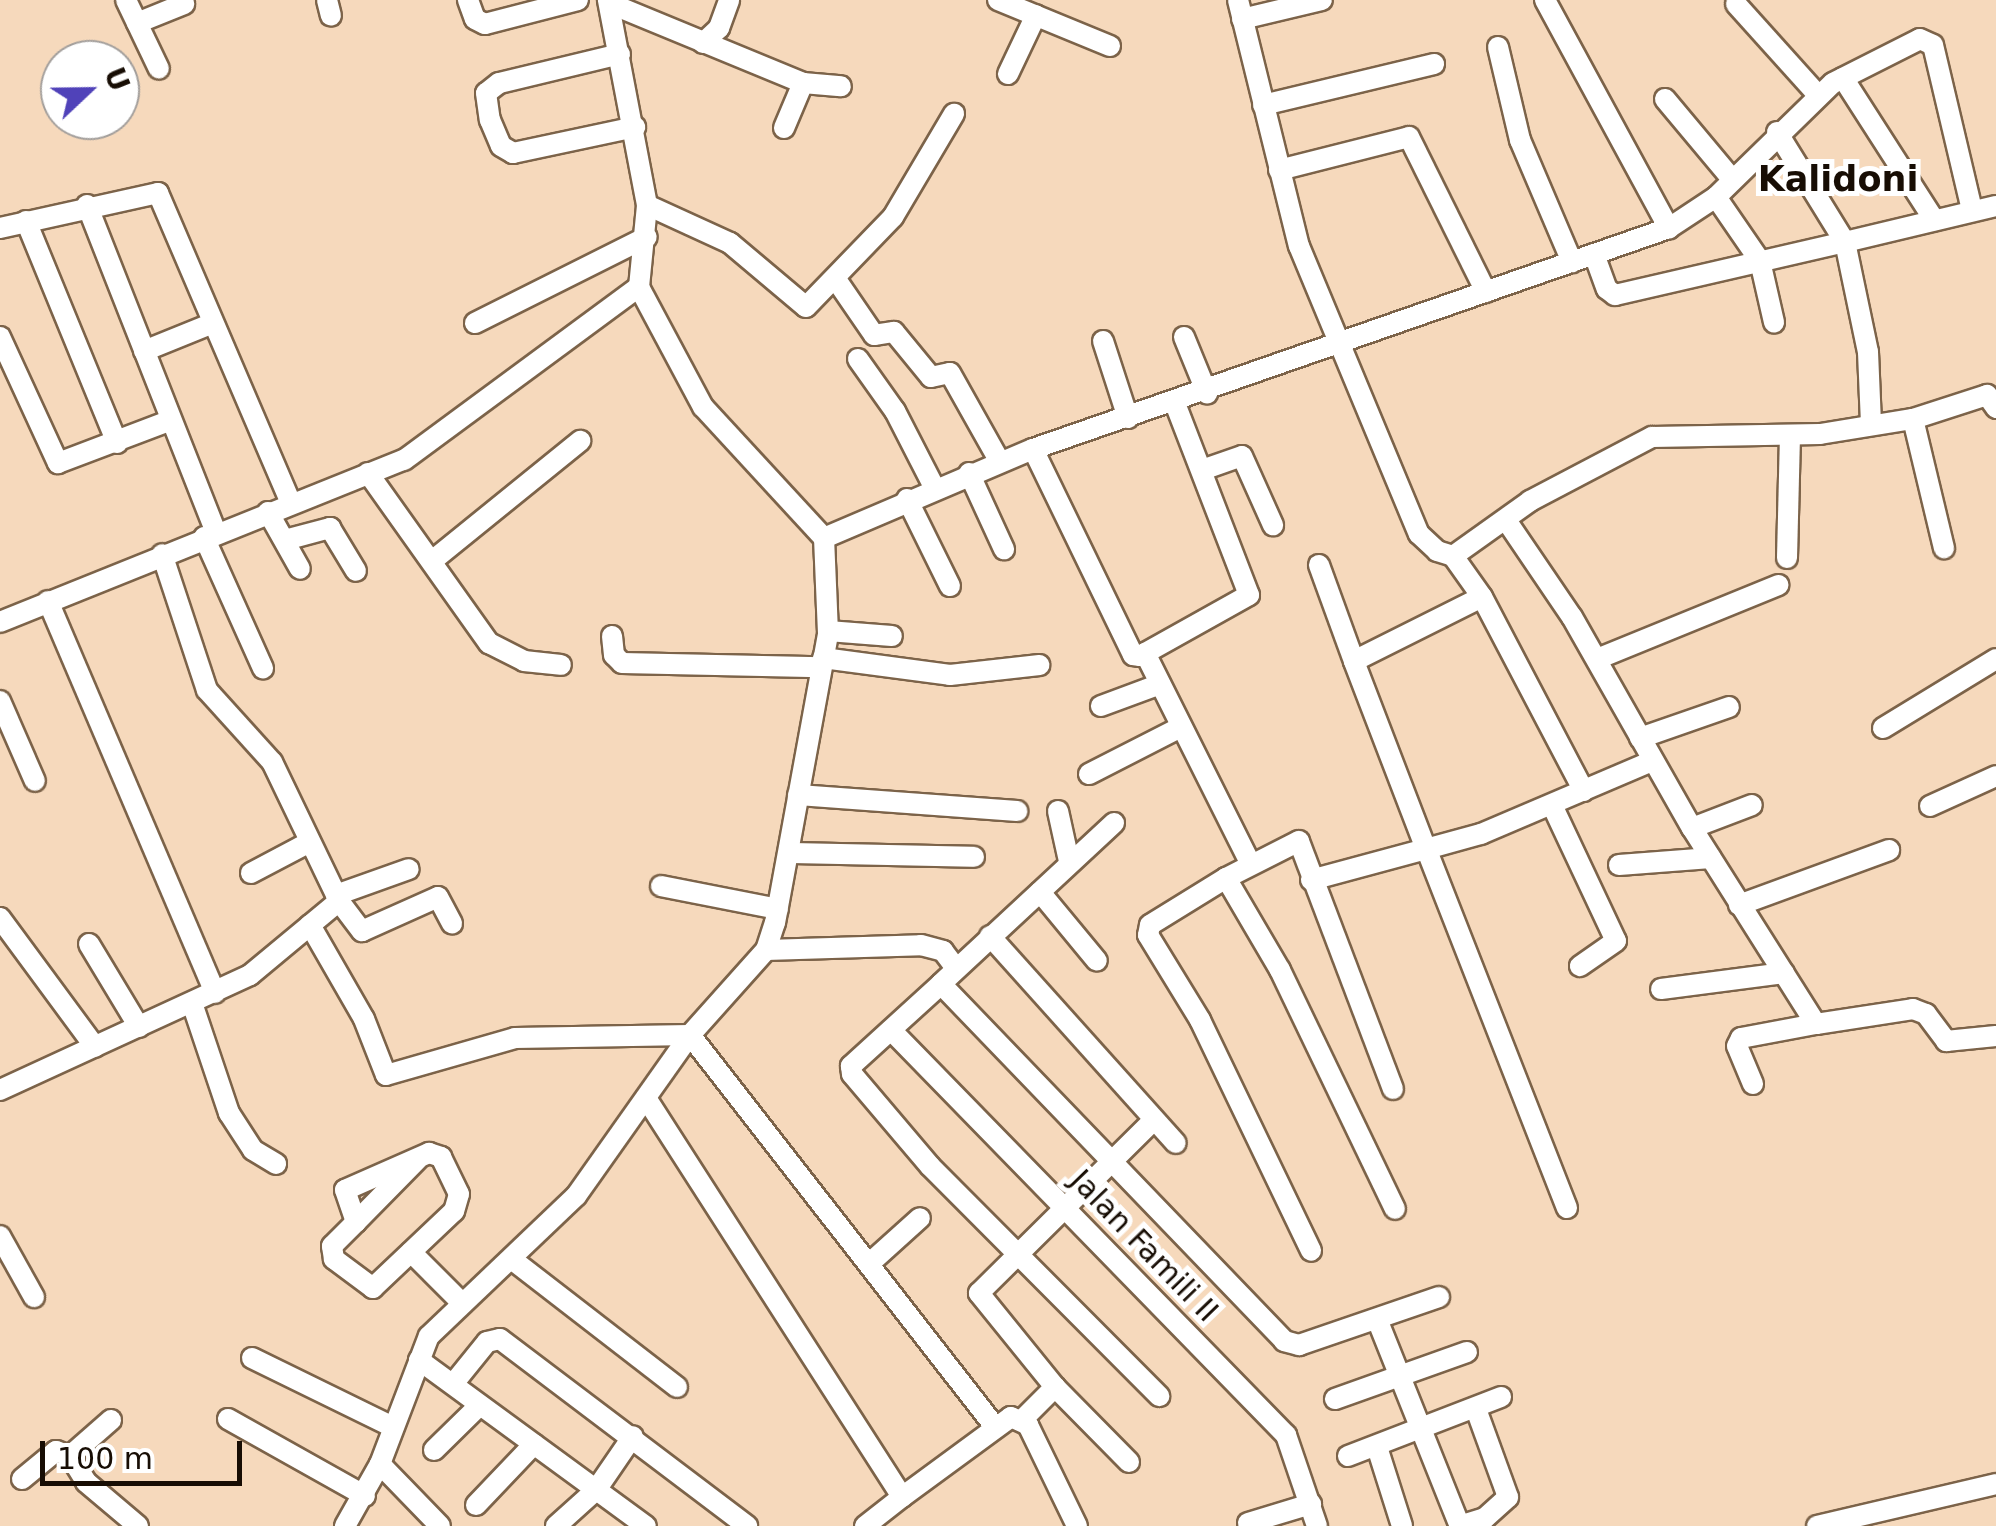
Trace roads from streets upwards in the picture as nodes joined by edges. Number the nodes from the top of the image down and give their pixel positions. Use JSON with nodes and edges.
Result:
{"nodes":[{"id":1,"x":126,"y":0,"type":"edge"},
{"id":2,"x":468,"y":0,"type":"edge"},
{"id":3,"x":578,"y":0,"type":"edge"},
{"id":4,"x":729,"y":0,"type":"edge"},
{"id":5,"x":998,"y":0,"type":"edge"},
{"id":6,"x":1322,"y":0,"type":"edge"},
{"id":7,"x":1545,"y":0,"type":"edge"},
{"id":8,"x":608,"y":2,"type":"edge"},
{"id":9,"x":184,"y":4,"type":"dead end"},
{"id":10,"x":1736,"y":4,"type":"dead end"},
{"id":11,"x":1240,"y":10,"type":"edge"},
{"id":12,"x":1036,"y":15,"type":"junction"},
{"id":13,"x":137,"y":23,"type":"junction"},
{"id":14,"x":703,"y":42,"type":"junction"},
{"id":15,"x":1110,"y":46,"type":"dead end"},
{"id":16,"x":1498,"y":48,"type":"dead end"},
{"id":17,"x":620,"y":54,"type":"junction"},
{"id":18,"x":1434,"y":64,"type":"dead end"},
{"id":19,"x":159,"y":69,"type":"dead end"},
{"id":20,"x":1008,"y":74,"type":"dead end"},
{"id":21,"x":1843,"y":78,"type":"junction"},
{"id":22,"x":803,"y":83,"type":"junction"},
{"id":23,"x":842,"y":86,"type":"dead end"},
{"id":24,"x":1818,"y":95,"type":"junction"},
{"id":25,"x":1665,"y":99,"type":"dead end"},
{"id":26,"x":1262,"y":106,"type":"junction"},
{"id":27,"x":954,"y":114,"type":"dead end"},
{"id":28,"x":635,"y":127,"type":"junction"},
{"id":29,"x":784,"y":128,"type":"dead end"},
{"id":30,"x":1777,"y":132,"type":"junction"},
{"id":31,"x":1280,"y":170,"type":"junction"},
{"id":32,"x":1731,"y":178,"type":"junction"},
{"id":33,"x":1716,"y":198,"type":"junction"},
{"id":34,"x":87,"y":205,"type":"junction"},
{"id":35,"x":647,"y":205,"type":"junction"},
{"id":36,"x":1996,"y":206,"type":"edge"},
{"id":37,"x":1972,"y":210,"type":"junction"},
{"id":38,"x":26,"y":220,"type":"junction"},
{"id":39,"x":1934,"y":220,"type":"junction"},
{"id":40,"x":0,"y":228,"type":"edge"},
{"id":41,"x":1669,"y":228,"type":"junction"},
{"id":42,"x":647,"y":237,"type":"junction"},
{"id":43,"x":1845,"y":242,"type":"junction"},
{"id":44,"x":1594,"y":254,"type":"junction"},
{"id":45,"x":1760,"y":261,"type":"junction"},
{"id":46,"x":1572,"y":262,"type":"junction"},
{"id":47,"x":835,"y":278,"type":"junction"},
{"id":48,"x":639,"y":287,"type":"junction"},
{"id":49,"x":1486,"y":292,"type":"junction"},
{"id":50,"x":1774,"y":322,"type":"dead end"},
{"id":51,"x":213,"y":323,"type":"junction"},
{"id":52,"x":475,"y":323,"type":"dead end"},
{"id":53,"x":0,"y":337,"type":"edge"},
{"id":54,"x":1184,"y":337,"type":"dead end"},
{"id":55,"x":1102,"y":341,"type":"dead end"},
{"id":56,"x":1340,"y":346,"type":"junction"},
{"id":57,"x":144,"y":351,"type":"junction"},
{"id":58,"x":858,"y":359,"type":"dead end"},
{"id":59,"x":1207,"y":393,"type":"junction"},
{"id":60,"x":1993,"y":398,"type":"edge"},
{"id":61,"x":1175,"y":403,"type":"junction"},
{"id":62,"x":1128,"y":418,"type":"junction"},
{"id":63,"x":1913,"y":419,"type":"junction"},
{"id":64,"x":171,"y":420,"type":"junction"},
{"id":65,"x":1871,"y":425,"type":"junction"},
{"id":66,"x":1790,"y":437,"type":"junction"},
{"id":67,"x":580,"y":441,"type":"dead end"},
{"id":68,"x":116,"y":443,"type":"junction"},
{"id":69,"x":1034,"y":449,"type":"junction"},
{"id":70,"x":1000,"y":462,"type":"junction"},
{"id":71,"x":1202,"y":470,"type":"junction"},
{"id":72,"x":368,"y":473,"type":"junction"},
{"id":73,"x":969,"y":473,"type":"junction"},
{"id":74,"x":934,"y":487,"type":"junction"},
{"id":75,"x":907,"y":499,"type":"junction"},
{"id":76,"x":291,"y":504,"type":"junction"},
{"id":77,"x":268,"y":512,"type":"junction"},
{"id":78,"x":1506,"y":520,"type":"junction"},
{"id":79,"x":1273,"y":525,"type":"dead end"},
{"id":80,"x":210,"y":535,"type":"junction"},
{"id":81,"x":824,"y":538,"type":"junction"},
{"id":82,"x":284,"y":540,"type":"junction"},
{"id":83,"x":1944,"y":548,"type":"dead end"},
{"id":84,"x":1004,"y":549,"type":"dead end"},
{"id":85,"x":162,"y":554,"type":"junction"},
{"id":86,"x":1453,"y":556,"type":"junction"},
{"id":87,"x":1787,"y":558,"type":"dead end"},
{"id":88,"x":432,"y":561,"type":"junction"},
{"id":89,"x":1319,"y":565,"type":"dead end"},
{"id":90,"x":300,"y":569,"type":"dead end"},
{"id":91,"x":356,"y":571,"type":"dead end"},
{"id":92,"x":950,"y":586,"type":"dead end"},
{"id":93,"x":1778,"y":586,"type":"dead end"},
{"id":94,"x":1482,"y":597,"type":"junction"},
{"id":95,"x":48,"y":601,"type":"junction"},
{"id":96,"x":1,"y":619,"type":"edge"},
{"id":97,"x":828,"y":631,"type":"junction"},
{"id":98,"x":612,"y":636,"type":"dead end"},
{"id":99,"x":892,"y":636,"type":"dead end"},
{"id":100,"x":1145,"y":653,"type":"junction"},
{"id":101,"x":1596,"y":659,"type":"junction"},
{"id":102,"x":1996,"y":659,"type":"edge"},
{"id":103,"x":1354,"y":660,"type":"junction"},
{"id":104,"x":822,"y":662,"type":"junction"},
{"id":105,"x":561,"y":665,"type":"dead end"},
{"id":106,"x":1040,"y":665,"type":"dead end"},
{"id":107,"x":263,"y":668,"type":"dead end"},
{"id":108,"x":1160,"y":684,"type":"junction"},
{"id":109,"x":0,"y":701,"type":"edge"},
{"id":110,"x":1102,"y":706,"type":"dead end"},
{"id":111,"x":1729,"y":707,"type":"dead end"},
{"id":112,"x":1181,"y":727,"type":"junction"},
{"id":113,"x":1884,"y":728,"type":"dead end"},
{"id":114,"x":1640,"y":738,"type":"junction"},
{"id":115,"x":1652,"y":761,"type":"junction"},
{"id":116,"x":1089,"y":774,"type":"dead end"},
{"id":117,"x":1996,"y":776,"type":"edge"},
{"id":118,"x":36,"y":781,"type":"dead end"},
{"id":119,"x":1584,"y":792,"type":"junction"},
{"id":120,"x":798,"y":795,"type":"junction"},
{"id":121,"x":1552,"y":805,"type":"junction"},
{"id":122,"x":1752,"y":805,"type":"dead end"},
{"id":123,"x":1930,"y":806,"type":"dead end"},
{"id":124,"x":1058,"y":811,"type":"dead end"},
{"id":125,"x":1017,"y":812,"type":"dead end"},
{"id":126,"x":1114,"y":823,"type":"dead end"},
{"id":127,"x":1692,"y":828,"type":"junction"},
{"id":128,"x":308,"y":843,"type":"junction"},
{"id":129,"x":1426,"y":849,"type":"junction"},
{"id":130,"x":1888,"y":850,"type":"dead end"},
{"id":131,"x":790,"y":853,"type":"junction"},
{"id":132,"x":974,"y":857,"type":"dead end"},
{"id":133,"x":1711,"y":858,"type":"junction"},
{"id":134,"x":1069,"y":861,"type":"junction"},
{"id":135,"x":1250,"y":863,"type":"junction"},
{"id":136,"x":1619,"y":866,"type":"dead end"},
{"id":137,"x":410,"y":869,"type":"dead end"},
{"id":138,"x":252,"y":873,"type":"dead end"},
{"id":139,"x":1226,"y":878,"type":"junction"},
{"id":140,"x":1310,"y":880,"type":"junction"},
{"id":141,"x":661,"y":886,"type":"dead end"},
{"id":142,"x":1040,"y":892,"type":"junction"},
{"id":143,"x":337,"y":898,"type":"junction"},
{"id":144,"x":1739,"y":905,"type":"junction"},
{"id":145,"x":778,"y":909,"type":"junction"},
{"id":146,"x":0,"y":918,"type":"edge"},
{"id":147,"x":452,"y":922,"type":"dead end"},
{"id":148,"x":310,"y":925,"type":"junction"},
{"id":149,"x":990,"y":936,"type":"junction"},
{"id":150,"x":89,"y":944,"type":"dead end"},
{"id":151,"x":766,"y":950,"type":"junction"},
{"id":152,"x":1097,"y":961,"type":"dead end"},
{"id":153,"x":1580,"y":966,"type":"dead end"},
{"id":154,"x":956,"y":968,"type":"junction"},
{"id":155,"x":1784,"y":974,"type":"junction"},
{"id":156,"x":941,"y":984,"type":"junction"},
{"id":157,"x":1661,"y":989,"type":"dead end"},
{"id":158,"x":215,"y":993,"type":"junction"},
{"id":159,"x":192,"y":1004,"type":"junction"},
{"id":160,"x":1816,"y":1024,"type":"junction"},
{"id":161,"x":139,"y":1027,"type":"junction"},
{"id":162,"x":890,"y":1030,"type":"junction"},
{"id":163,"x":690,"y":1035,"type":"junction"},
{"id":164,"x":1996,"y":1036,"type":"edge"},
{"id":165,"x":95,"y":1047,"type":"junction"},
{"id":166,"x":1753,"y":1084,"type":"dead end"},
{"id":167,"x":1393,"y":1088,"type":"dead end"},
{"id":168,"x":0,"y":1090,"type":"edge"},
{"id":169,"x":646,"y":1098,"type":"junction"},
{"id":170,"x":1154,"y":1120,"type":"junction"},
{"id":171,"x":1176,"y":1143,"type":"dead end"},
{"id":172,"x":418,"y":1159,"type":"junction"},
{"id":173,"x":1108,"y":1162,"type":"junction"},
{"id":174,"x":276,"y":1164,"type":"dead end"},
{"id":175,"x":1065,"y":1205,"type":"junction"},
{"id":176,"x":1567,"y":1208,"type":"dead end"},
{"id":177,"x":1396,"y":1209,"type":"dead end"},
{"id":178,"x":920,"y":1218,"type":"dead end"},
{"id":179,"x":356,"y":1222,"type":"junction"},
{"id":180,"x":0,"y":1236,"type":"edge"},
{"id":181,"x":1311,"y":1251,"type":"dead end"},
{"id":182,"x":411,"y":1252,"type":"junction"},
{"id":183,"x":1018,"y":1256,"type":"junction"},
{"id":184,"x":514,"y":1261,"type":"junction"},
{"id":185,"x":870,"y":1263,"type":"junction"},
{"id":186,"x":34,"y":1298,"type":"dead end"},
{"id":187,"x":1439,"y":1298,"type":"dead end"},
{"id":188,"x":461,"y":1302,"type":"junction"},
{"id":189,"x":1377,"y":1319,"type":"junction"},
{"id":190,"x":1467,"y":1352,"type":"dead end"},
{"id":191,"x":252,"y":1358,"type":"dead end"},
{"id":192,"x":419,"y":1360,"type":"junction"},
{"id":193,"x":1402,"y":1376,"type":"junction"},
{"id":194,"x":453,"y":1384,"type":"junction"},
{"id":195,"x":677,"y":1386,"type":"dead end"},
{"id":196,"x":1054,"y":1387,"type":"junction"},
{"id":197,"x":1159,"y":1396,"type":"dead end"},
{"id":198,"x":1501,"y":1397,"type":"dead end"},
{"id":199,"x":1335,"y":1399,"type":"dead end"},
{"id":200,"x":480,"y":1405,"type":"junction"},
{"id":201,"x":1476,"y":1409,"type":"junction"},
{"id":202,"x":228,"y":1419,"type":"dead end"},
{"id":203,"x":111,"y":1420,"type":"dead end"},
{"id":204,"x":1022,"y":1420,"type":"junction"},
{"id":205,"x":995,"y":1426,"type":"junction"},
{"id":206,"x":393,"y":1427,"type":"junction"},
{"id":207,"x":1424,"y":1430,"type":"junction"},
{"id":208,"x":633,"y":1436,"type":"junction"},
{"id":209,"x":534,"y":1444,"type":"junction"},
{"id":210,"x":1378,"y":1447,"type":"junction"},
{"id":211,"x":434,"y":1450,"type":"dead end"},
{"id":212,"x":70,"y":1456,"type":"junction"},
{"id":213,"x":1348,"y":1456,"type":"dead end"},
{"id":214,"x":1129,"y":1462,"type":"dead end"},
{"id":215,"x":380,"y":1464,"type":"junction"},
{"id":216,"x":22,"y":1479,"type":"dead end"},
{"id":217,"x":1996,"y":1484,"type":"edge"},
{"id":218,"x":596,"y":1490,"type":"junction"},
{"id":219,"x":365,"y":1496,"type":"junction"},
{"id":220,"x":902,"y":1497,"type":"junction"},
{"id":221,"x":1311,"y":1504,"type":"junction"},
{"id":222,"x":476,"y":1505,"type":"dead end"},
{"id":223,"x":1885,"y":1518,"type":"edge"},
{"id":224,"x":1486,"y":1522,"type":"edge"},
{"id":225,"x":1248,"y":1523,"type":"dead end"},
{"id":226,"x":1845,"y":1523,"type":"edge"},
{"id":227,"x":643,"y":1525,"type":"edge"},
{"id":228,"x":138,"y":1526,"type":"edge"},
{"id":229,"x":345,"y":1526,"type":"edge"},
{"id":230,"x":440,"y":1526,"type":"edge"},
{"id":231,"x":556,"y":1526,"type":"edge"},
{"id":232,"x":746,"y":1526,"type":"edge"},
{"id":233,"x":865,"y":1526,"type":"edge"},
{"id":234,"x":1077,"y":1526,"type":"edge"},
{"id":235,"x":1318,"y":1526,"type":"edge"},
{"id":236,"x":1402,"y":1526,"type":"edge"},
{"id":237,"x":1459,"y":1526,"type":"edge"},
{"id":238,"x":1817,"y":1526,"type":"edge"}],
"edges":[{"from":1,"to":13,"type":"street"},
{"from":2,"to":3,"type":"street"},
{"from":4,"to":14,"type":"street"},
{"from":5,"to":12,"type":"street"},
{"from":6,"to":11,"type":"street"},
{"from":7,"to":41,"type":"street"},
{"from":8,"to":14,"type":"street"},
{"from":8,"to":17,"type":"street"},
{"from":9,"to":13,"type":"street"},
{"from":10,"to":24,"type":"street"},
{"from":11,"to":26,"type":"street"},
{"from":12,"to":15,"type":"street"},
{"from":12,"to":20,"type":"street"},
{"from":13,"to":19,"type":"street"},
{"from":14,"to":22,"type":"street"},
{"from":16,"to":46,"type":"street"},
{"from":17,"to":28,"type":"street"},
{"from":17,"to":28,"type":"street"},
{"from":18,"to":26,"type":"street"},
{"from":21,"to":24,"type":"street"},
{"from":21,"to":37,"type":"street"},
{"from":21,"to":39,"type":"street"},
{"from":22,"to":23,"type":"street"},
{"from":22,"to":29,"type":"street"},
{"from":24,"to":30,"type":"street"},
{"from":25,"to":32,"type":"street"},
{"from":26,"to":31,"type":"street"},
{"from":27,"to":47,"type":"street"},
{"from":28,"to":35,"type":"street"},
{"from":30,"to":32,"type":"street"},
{"from":30,"to":43,"type":"street"},
{"from":31,"to":49,"type":"street"},
{"from":31,"to":56,"type":"street"},
{"from":32,"to":33,"type":"street"},
{"from":33,"to":41,"type":"street"},
{"from":33,"to":45,"type":"street"},
{"from":34,"to":38,"type":"street"},
{"from":34,"to":51,"type":"street"},
{"from":34,"to":57,"type":"street"},
{"from":35,"to":42,"type":"street"},
{"from":35,"to":47,"type":"street"},
{"from":36,"to":37,"type":"street"},
{"from":37,"to":39,"type":"street"},
{"from":38,"to":40,"type":"street"},
{"from":38,"to":68,"type":"street"},
{"from":39,"to":43,"type":"street"},
{"from":41,"to":44,"type":"street"},
{"from":42,"to":48,"type":"street"},
{"from":42,"to":52,"type":"street"},
{"from":43,"to":45,"type":"street"},
{"from":43,"to":65,"type":"street"},
{"from":44,"to":45,"type":"street"},
{"from":44,"to":46,"type":"street"},
{"from":45,"to":50,"type":"street"},
{"from":46,"to":49,"type":"street"},
{"from":47,"to":70,"type":"street"},
{"from":48,"to":72,"type":"street"},
{"from":48,"to":81,"type":"street"},
{"from":49,"to":56,"type":"street"},
{"from":51,"to":57,"type":"street"},
{"from":51,"to":76,"type":"street"},
{"from":53,"to":68,"type":"street"},
{"from":54,"to":59,"type":"street"},
{"from":55,"to":62,"type":"street"},
{"from":56,"to":59,"type":"street"},
{"from":56,"to":86,"type":"street"},
{"from":57,"to":64,"type":"street"},
{"from":58,"to":74,"type":"street"},
{"from":59,"to":61,"type":"street"},
{"from":60,"to":63,"type":"street"},
{"from":61,"to":62,"type":"street"},
{"from":61,"to":71,"type":"street"},
{"from":62,"to":69,"type":"street"},
{"from":63,"to":65,"type":"street"},
{"from":63,"to":83,"type":"street"},
{"from":64,"to":68,"type":"street"},
{"from":64,"to":80,"type":"street"},
{"from":65,"to":66,"type":"street"},
{"from":66,"to":78,"type":"street"},
{"from":66,"to":87,"type":"street"},
{"from":67,"to":88,"type":"street"},
{"from":69,"to":70,"type":"street"},
{"from":69,"to":100,"type":"street"},
{"from":70,"to":73,"type":"street"},
{"from":71,"to":79,"type":"street"},
{"from":71,"to":100,"type":"street"},
{"from":72,"to":76,"type":"street"},
{"from":72,"to":88,"type":"street"},
{"from":73,"to":74,"type":"street"},
{"from":73,"to":84,"type":"street"},
{"from":74,"to":75,"type":"street"},
{"from":75,"to":81,"type":"street"},
{"from":75,"to":92,"type":"street"},
{"from":76,"to":77,"type":"street"},
{"from":77,"to":80,"type":"street"},
{"from":77,"to":82,"type":"street"},
{"from":78,"to":86,"type":"street"},
{"from":78,"to":101,"type":"street"},
{"from":80,"to":85,"type":"street"},
{"from":80,"to":107,"type":"street"},
{"from":81,"to":97,"type":"street"},
{"from":82,"to":90,"type":"street"},
{"from":82,"to":91,"type":"street"},
{"from":85,"to":95,"type":"street"},
{"from":85,"to":128,"type":"street"},
{"from":86,"to":94,"type":"street"},
{"from":88,"to":105,"type":"street"},
{"from":89,"to":103,"type":"street"},
{"from":93,"to":101,"type":"street"},
{"from":94,"to":103,"type":"street"},
{"from":94,"to":119,"type":"street"},
{"from":95,"to":96,"type":"street"},
{"from":95,"to":158,"type":"street"},
{"from":97,"to":99,"type":"street"},
{"from":97,"to":104,"type":"street"},
{"from":98,"to":104,"type":"street"},
{"from":100,"to":108,"type":"street"},
{"from":101,"to":114,"type":"street"},
{"from":102,"to":113,"type":"street"},
{"from":103,"to":129,"type":"street"},
{"from":104,"to":106,"type":"street"},
{"from":104,"to":120,"type":"street"},
{"from":108,"to":110,"type":"street"},
{"from":108,"to":112,"type":"street"},
{"from":109,"to":118,"type":"street"},
{"from":111,"to":114,"type":"street"},
{"from":112,"to":116,"type":"street"},
{"from":112,"to":135,"type":"street"},
{"from":114,"to":115,"type":"street"},
{"from":115,"to":119,"type":"street"},
{"from":115,"to":127,"type":"street"},
{"from":117,"to":123,"type":"street"},
{"from":119,"to":121,"type":"street"},
{"from":120,"to":125,"type":"street"},
{"from":120,"to":131,"type":"street"},
{"from":121,"to":129,"type":"street"},
{"from":121,"to":153,"type":"street"},
{"from":122,"to":127,"type":"street"},
{"from":124,"to":134,"type":"street"},
{"from":126,"to":134,"type":"street"},
{"from":127,"to":133,"type":"street"},
{"from":128,"to":138,"type":"street"},
{"from":128,"to":143,"type":"street"},
{"from":129,"to":140,"type":"street"},
{"from":129,"to":176,"type":"street"},
{"from":130,"to":144,"type":"street"},
{"from":131,"to":132,"type":"street"},
{"from":131,"to":145,"type":"street"},
{"from":133,"to":136,"type":"street"},
{"from":133,"to":144,"type":"street"},
{"from":134,"to":142,"type":"street"},
{"from":135,"to":139,"type":"street"},
{"from":135,"to":140,"type":"street"},
{"from":137,"to":143,"type":"street"},
{"from":139,"to":177,"type":"street"},
{"from":139,"to":181,"type":"street"},
{"from":140,"to":167,"type":"street"},
{"from":141,"to":145,"type":"street"},
{"from":142,"to":149,"type":"street"},
{"from":142,"to":152,"type":"street"},
{"from":143,"to":147,"type":"street"},
{"from":143,"to":148,"type":"street"},
{"from":144,"to":155,"type":"street"},
{"from":145,"to":151,"type":"street"},
{"from":146,"to":165,"type":"street"},
{"from":148,"to":158,"type":"street"},
{"from":148,"to":163,"type":"street"},
{"from":149,"to":154,"type":"street"},
{"from":149,"to":170,"type":"street"},
{"from":150,"to":161,"type":"street"},
{"from":151,"to":154,"type":"street"},
{"from":151,"to":163,"type":"street"},
{"from":154,"to":156,"type":"street"},
{"from":155,"to":157,"type":"street"},
{"from":155,"to":160,"type":"street"},
{"from":156,"to":162,"type":"street"},
{"from":156,"to":173,"type":"street"},
{"from":158,"to":159,"type":"street"},
{"from":159,"to":161,"type":"street"},
{"from":159,"to":174,"type":"street"},
{"from":160,"to":164,"type":"street"},
{"from":160,"to":166,"type":"street"},
{"from":161,"to":165,"type":"street"},
{"from":162,"to":175,"type":"street","name":"Jalan Famili II"},
{"from":162,"to":183,"type":"street"},
{"from":163,"to":169,"type":"street"},
{"from":163,"to":185,"type":"street"},
{"from":165,"to":168,"type":"street"},
{"from":169,"to":184,"type":"street"},
{"from":169,"to":220,"type":"street"},
{"from":170,"to":171,"type":"street"},
{"from":170,"to":173,"type":"street"},
{"from":172,"to":179,"type":"street"},
{"from":172,"to":179,"type":"street"},
{"from":172,"to":182,"type":"street"},
{"from":173,"to":175,"type":"street"},
{"from":173,"to":189,"type":"street"},
{"from":175,"to":183,"type":"street"},
{"from":175,"to":221,"type":"street","name":"Jalan Famili II"},
{"from":178,"to":185,"type":"street"},
{"from":179,"to":182,"type":"street"},
{"from":180,"to":186,"type":"street"},
{"from":182,"to":188,"type":"street"},
{"from":183,"to":196,"type":"street"},
{"from":183,"to":197,"type":"street"},
{"from":184,"to":188,"type":"street"},
{"from":184,"to":195,"type":"street"},
{"from":185,"to":205,"type":"street"},
{"from":187,"to":189,"type":"street"},
{"from":188,"to":192,"type":"street"},
{"from":189,"to":193,"type":"street"},
{"from":190,"to":193,"type":"street"},
{"from":191,"to":206,"type":"street"},
{"from":192,"to":194,"type":"street"},
{"from":192,"to":206,"type":"street"},
{"from":193,"to":199,"type":"street"},
{"from":193,"to":207,"type":"street"},
{"from":194,"to":200,"type":"street"},
{"from":194,"to":208,"type":"street"},
{"from":196,"to":204,"type":"street"},
{"from":196,"to":214,"type":"street"},
{"from":198,"to":201,"type":"street"},
{"from":200,"to":209,"type":"street"},
{"from":200,"to":211,"type":"street"},
{"from":201,"to":207,"type":"street"},
{"from":201,"to":224,"type":"street"},
{"from":202,"to":219,"type":"street"},
{"from":203,"to":212,"type":"street"},
{"from":204,"to":205,"type":"street"},
{"from":204,"to":234,"type":"street"},
{"from":205,"to":220,"type":"street"},
{"from":206,"to":215,"type":"street"},
{"from":207,"to":210,"type":"street"},
{"from":207,"to":237,"type":"street"},
{"from":208,"to":218,"type":"street"},
{"from":208,"to":232,"type":"street"},
{"from":209,"to":218,"type":"street"},
{"from":209,"to":222,"type":"street"},
{"from":210,"to":213,"type":"street"},
{"from":210,"to":236,"type":"street"},
{"from":212,"to":216,"type":"street"},
{"from":212,"to":228,"type":"street"},
{"from":215,"to":219,"type":"street"},
{"from":215,"to":230,"type":"street"},
{"from":217,"to":223,"type":"street"},
{"from":218,"to":227,"type":"street"},
{"from":218,"to":231,"type":"street"},
{"from":219,"to":229,"type":"street"},
{"from":220,"to":233,"type":"street"},
{"from":221,"to":225,"type":"street"},
{"from":221,"to":235,"type":"street","name":"Jalan Famili II"},
{"from":223,"to":226,"type":"street"},
{"from":224,"to":237,"type":"street"},
{"from":226,"to":238,"type":"street"}]}
